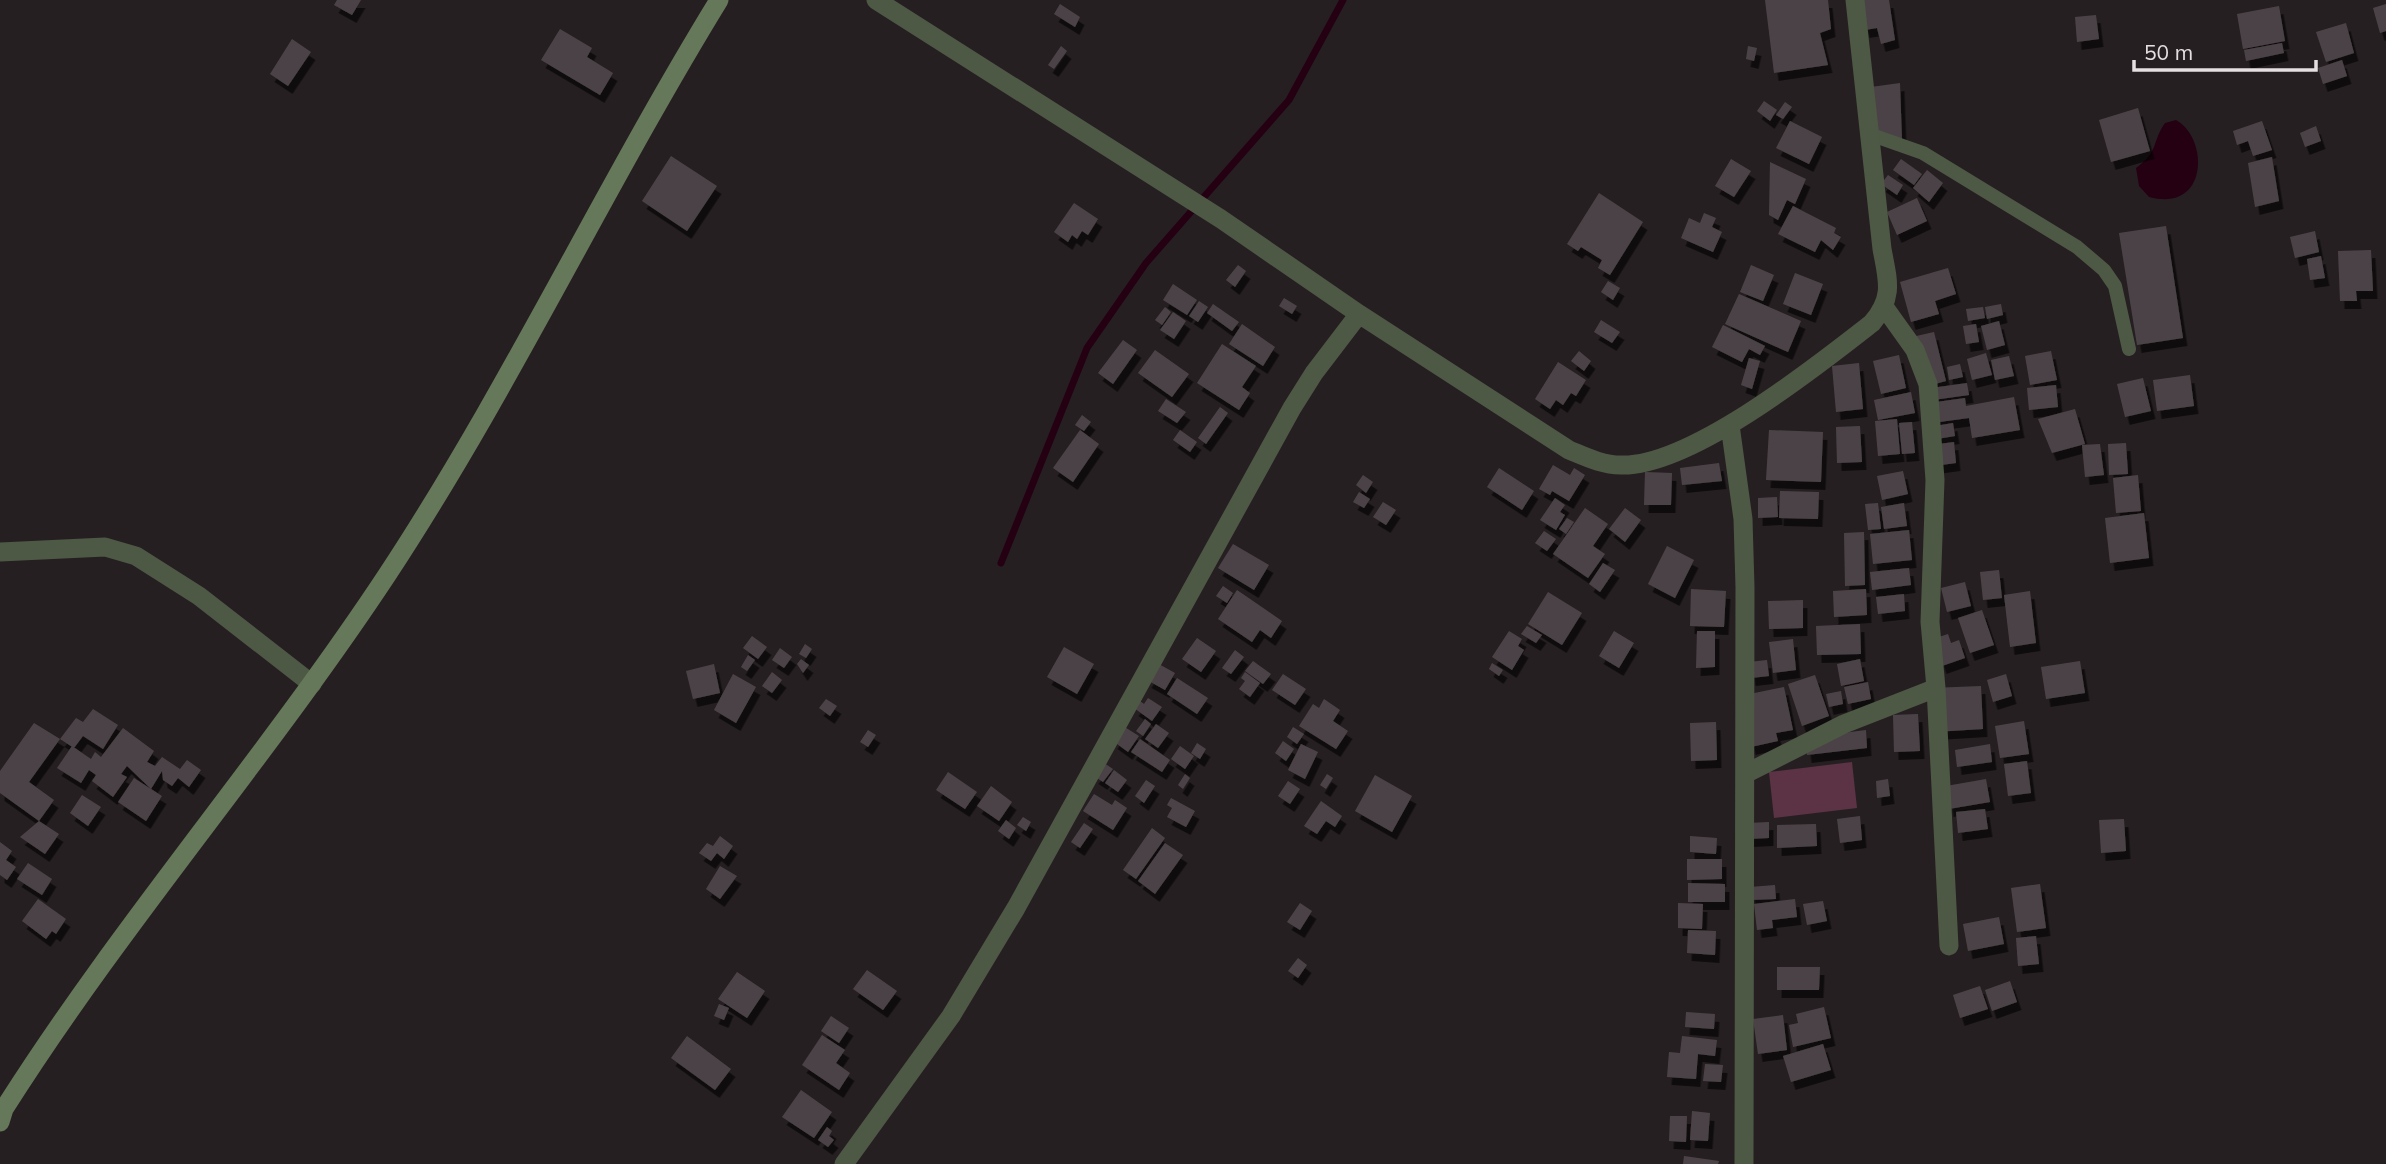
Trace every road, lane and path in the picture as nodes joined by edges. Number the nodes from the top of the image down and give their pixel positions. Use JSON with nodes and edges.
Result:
{"nodes":[{"id":1,"x":719,"y":0,"type":"edge"},
{"id":2,"x":876,"y":0,"type":"edge"},
{"id":3,"x":1855,"y":0,"type":"edge"},
{"id":4,"x":1869,"y":134,"type":"junction"},
{"id":5,"x":1885,"y":308,"type":"junction"},
{"id":6,"x":1359,"y":314,"type":"junction"},
{"id":7,"x":2129,"y":349,"type":"dead end"},
{"id":8,"x":1731,"y":425,"type":"junction"},
{"id":9,"x":0,"y":552,"type":"edge"},
{"id":10,"x":312,"y":684,"type":"junction"},
{"id":11,"x":1936,"y":688,"type":"junction"},
{"id":12,"x":1747,"y":773,"type":"junction"},
{"id":13,"x":1949,"y":946,"type":"dead end"},
{"id":14,"x":0,"y":1122,"type":"edge"},
{"id":15,"x":844,"y":1164,"type":"edge"},
{"id":16,"x":1744,"y":1164,"type":"edge"}],
"edges":[{"from":1,"to":10,"type":"main road"},
{"from":2,"to":6,"type":"street"},
{"from":3,"to":4,"type":"street"},
{"from":4,"to":5,"type":"street"},
{"from":4,"to":7,"type":"lane"},
{"from":5,"to":8,"type":"street"},
{"from":5,"to":11,"type":"street"},
{"from":6,"to":8,"type":"street"},
{"from":6,"to":15,"type":"street"},
{"from":8,"to":12,"type":"street"},
{"from":9,"to":10,"type":"street"},
{"from":10,"to":14,"type":"main road"},
{"from":11,"to":12,"type":"street"},
{"from":11,"to":13,"type":"street"},
{"from":12,"to":16,"type":"street"}]}
